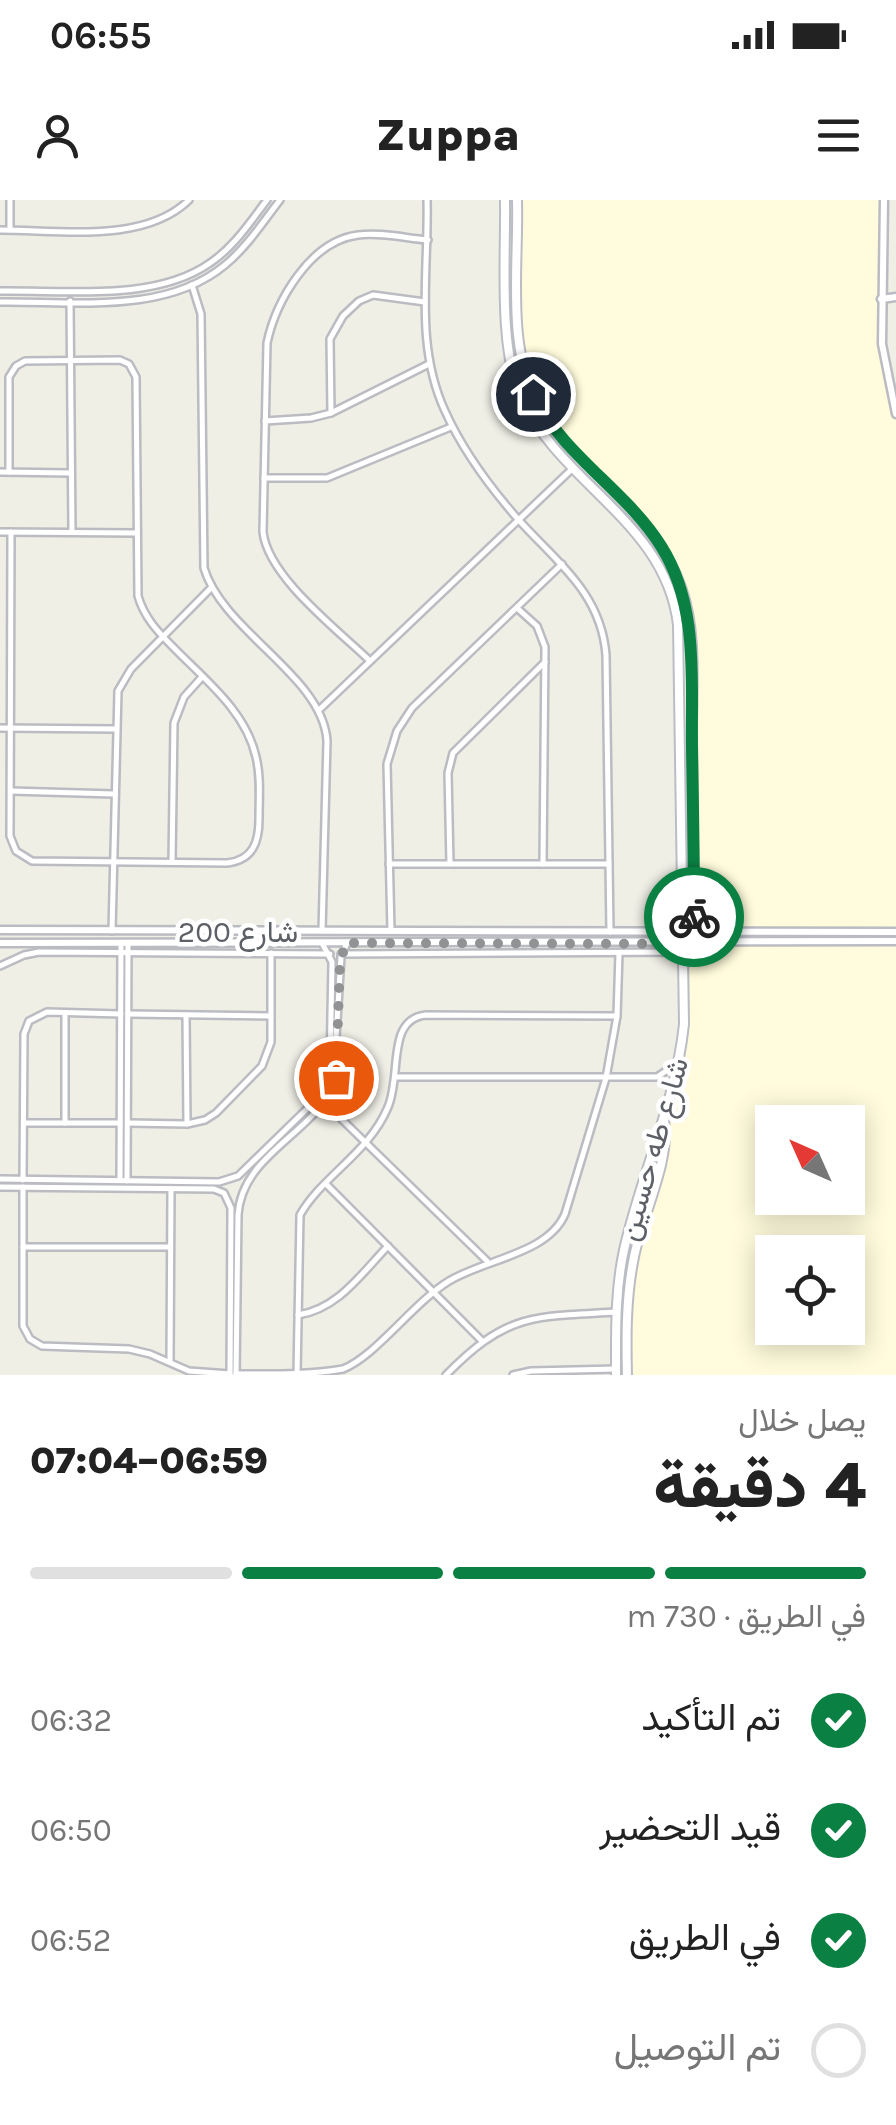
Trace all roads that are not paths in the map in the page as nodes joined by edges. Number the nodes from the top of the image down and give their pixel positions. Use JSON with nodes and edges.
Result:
{"nodes":[{"id":1,"x":10,"y":200,"type":"edge"},
{"id":2,"x":190,"y":200,"type":"edge"},
{"id":3,"x":266,"y":200,"type":"edge"},
{"id":4,"x":280,"y":200,"type":"edge"},
{"id":5,"x":427,"y":200,"type":"edge"},
{"id":6,"x":506,"y":200,"type":"edge"},
{"id":7,"x":517,"y":200,"type":"edge"},
{"id":8,"x":884,"y":200,"type":"edge"},
{"id":9,"x":0,"y":230,"type":"edge"},
{"id":10,"x":10,"y":230,"type":"junction"},
{"id":11,"x":428,"y":240,"type":"junction"},
{"id":12,"x":192,"y":285,"type":"junction"},
{"id":13,"x":0,"y":291,"type":"edge"},
{"id":14,"x":896,"y":297,"type":"edge"},
{"id":15,"x":881,"y":299,"type":"junction"},
{"id":16,"x":70,"y":301,"type":"junction"},
{"id":17,"x":0,"y":302,"type":"edge"},
{"id":18,"x":425,"y":302,"type":"junction"},
{"id":19,"x":71,"y":360,"type":"junction"},
{"id":20,"x":429,"y":364,"type":"junction"},
{"id":21,"x":331,"y":413,"type":"junction"},
{"id":22,"x":896,"y":414,"type":"edge"},
{"id":23,"x":265,"y":421,"type":"junction"},
{"id":24,"x":453,"y":427,"type":"junction"},
{"id":25,"x":573,"y":468,"type":"junction"},
{"id":26,"x":0,"y":472,"type":"edge"},
{"id":27,"x":8,"y":472,"type":"junction"},
{"id":28,"x":72,"y":473,"type":"junction"},
{"id":29,"x":264,"y":478,"type":"junction"},
{"id":30,"x":518,"y":520,"type":"junction"},
{"id":31,"x":0,"y":532,"type":"edge"},
{"id":32,"x":11,"y":532,"type":"junction"},
{"id":33,"x":72,"y":532,"type":"junction"},
{"id":34,"x":138,"y":532,"type":"junction"},
{"id":35,"x":562,"y":564,"type":"junction"},
{"id":36,"x":212,"y":588,"type":"junction"},
{"id":37,"x":517,"y":608,"type":"junction"},
{"id":38,"x":163,"y":637,"type":"junction"},
{"id":39,"x":370,"y":661,"type":"junction"},
{"id":40,"x":544,"y":662,"type":"junction"},
{"id":41,"x":202,"y":677,"type":"junction"},
{"id":42,"x":692,"y":681,"type":"junction"},
{"id":43,"x":680,"y":682,"type":"junction"},
{"id":44,"x":667,"y":683,"type":"dead end"},
{"id":45,"x":319,"y":710,"type":"junction"},
{"id":46,"x":0,"y":728,"type":"edge"},
{"id":47,"x":11,"y":728,"type":"junction"},
{"id":48,"x":116,"y":729,"type":"junction"},
{"id":49,"x":10,"y":791,"type":"junction"},
{"id":50,"x":114,"y":794,"type":"junction"},
{"id":51,"x":113,"y":862,"type":"junction"},
{"id":52,"x":172,"y":862,"type":"junction"},
{"id":53,"x":390,"y":864,"type":"junction"},
{"id":54,"x":450,"y":864,"type":"junction"},
{"id":55,"x":543,"y":864,"type":"junction"},
{"id":56,"x":608,"y":864,"type":"junction"},
{"id":57,"x":0,"y":930,"type":"edge"},
{"id":58,"x":112,"y":932,"type":"junction"},
{"id":59,"x":322,"y":932,"type":"junction"},
{"id":60,"x":391,"y":932,"type":"junction"},
{"id":61,"x":610,"y":932,"type":"junction"},
{"id":62,"x":689,"y":932,"type":"junction"},
{"id":63,"x":896,"y":932,"type":"edge"},
{"id":64,"x":896,"y":941,"type":"edge"},
{"id":65,"x":0,"y":943,"type":"edge"},
{"id":66,"x":124,"y":943,"type":"junction"},
{"id":67,"x":322,"y":943,"type":"junction"},
{"id":68,"x":346,"y":943,"type":"junction"},
{"id":69,"x":688,"y":946,"type":"junction"},
{"id":70,"x":125,"y":953,"type":"junction"},
{"id":71,"x":619,"y":953,"type":"junction"},
{"id":72,"x":271,"y":954,"type":"junction"},
{"id":73,"x":330,"y":954,"type":"junction"},
{"id":74,"x":342,"y":954,"type":"junction"},
{"id":75,"x":0,"y":966,"type":"edge"},
{"id":76,"x":65,"y":1013,"type":"junction"},
{"id":77,"x":124,"y":1014,"type":"junction"},
{"id":78,"x":186,"y":1015,"type":"junction"},
{"id":79,"x":271,"y":1016,"type":"junction"},
{"id":80,"x":617,"y":1016,"type":"junction"},
{"id":81,"x":679,"y":1060,"type":"junction"},
{"id":82,"x":397,"y":1077,"type":"junction"},
{"id":83,"x":657,"y":1077,"type":"junction"},
{"id":84,"x":606,"y":1078,"type":"junction"},
{"id":85,"x":672,"y":1091,"type":"junction"},
{"id":86,"x":324,"y":1102,"type":"junction"},
{"id":87,"x":664,"y":1117,"type":"junction"},
{"id":88,"x":24,"y":1123,"type":"junction"},
{"id":89,"x":65,"y":1123,"type":"junction"},
{"id":90,"x":124,"y":1123,"type":"junction"},
{"id":91,"x":187,"y":1124,"type":"junction"},
{"id":92,"x":366,"y":1143,"type":"junction"},
{"id":93,"x":0,"y":1179,"type":"edge"},
{"id":94,"x":124,"y":1181,"type":"junction"},
{"id":95,"x":23,"y":1184,"type":"junction"},
{"id":96,"x":327,"y":1185,"type":"junction"},
{"id":97,"x":0,"y":1187,"type":"edge"},
{"id":98,"x":171,"y":1189,"type":"junction"},
{"id":99,"x":23,"y":1246,"type":"junction"},
{"id":100,"x":388,"y":1246,"type":"junction"},
{"id":101,"x":170,"y":1247,"type":"junction"},
{"id":102,"x":488,"y":1262,"type":"junction"},
{"id":103,"x":433,"y":1292,"type":"junction"},
{"id":104,"x":617,"y":1312,"type":"junction"},
{"id":105,"x":298,"y":1314,"type":"junction"},
{"id":106,"x":482,"y":1340,"type":"junction"},
{"id":107,"x":170,"y":1362,"type":"junction"},
{"id":108,"x":616,"y":1372,"type":"edge"},
{"id":109,"x":298,"y":1374,"type":"edge"},
{"id":110,"x":233,"y":1375,"type":"edge"},
{"id":111,"x":446,"y":1375,"type":"edge"},
{"id":112,"x":514,"y":1375,"type":"edge"},
{"id":113,"x":627,"y":1375,"type":"edge"}],
"edges":[{"from":1,"to":10,"type":"street"},
{"from":2,"to":10,"type":"street"},
{"from":3,"to":13,"type":"street"},
{"from":4,"to":12,"type":"street"},
{"from":5,"to":11,"type":"street"},
{"from":6,"to":25,"type":"main road","name":"شارع طه حسين"},
{"from":7,"to":42,"type":"main road","name":"شارع طه حسين"},
{"from":8,"to":15,"type":"street"},
{"from":9,"to":10,"type":"street"},
{"from":11,"to":18,"type":"street"},
{"from":11,"to":23,"type":"street"},
{"from":12,"to":16,"type":"street"},
{"from":12,"to":36,"type":"street"},
{"from":14,"to":15,"type":"street"},
{"from":15,"to":22,"type":"street"},
{"from":16,"to":17,"type":"street"},
{"from":16,"to":19,"type":"street"},
{"from":18,"to":20,"type":"street"},
{"from":18,"to":21,"type":"street"},
{"from":19,"to":27,"type":"street"},
{"from":19,"to":28,"type":"street"},
{"from":19,"to":34,"type":"street"},
{"from":20,"to":21,"type":"street"},
{"from":20,"to":24,"type":"street"},
{"from":21,"to":23,"type":"street"},
{"from":23,"to":29,"type":"street"},
{"from":24,"to":29,"type":"street"},
{"from":24,"to":30,"type":"street"},
{"from":25,"to":30,"type":"street"},
{"from":25,"to":43,"type":"main road","name":"شارع طه حسين"},
{"from":26,"to":27,"type":"street"},
{"from":27,"to":28,"type":"street"},
{"from":28,"to":33,"type":"street"},
{"from":29,"to":39,"type":"street"},
{"from":30,"to":35,"type":"street"},
{"from":30,"to":39,"type":"street"},
{"from":31,"to":32,"type":"street"},
{"from":32,"to":33,"type":"street"},
{"from":32,"to":47,"type":"street"},
{"from":33,"to":34,"type":"street"},
{"from":34,"to":38,"type":"street"},
{"from":35,"to":37,"type":"street"},
{"from":35,"to":56,"type":"street"},
{"from":36,"to":38,"type":"street"},
{"from":36,"to":45,"type":"street"},
{"from":37,"to":40,"type":"street"},
{"from":37,"to":53,"type":"street"},
{"from":38,"to":41,"type":"street"},
{"from":38,"to":48,"type":"street"},
{"from":39,"to":45,"type":"street"},
{"from":40,"to":54,"type":"street"},
{"from":40,"to":55,"type":"street"},
{"from":41,"to":52,"type":"street"},
{"from":41,"to":52,"type":"street"},
{"from":42,"to":43,"type":"main road"},
{"from":42,"to":62,"type":"main road","name":"شارع طه حسين"},
{"from":43,"to":44,"type":"main road"},
{"from":43,"to":62,"type":"main road","name":"شارع طه حسين"},
{"from":45,"to":59,"type":"street"},
{"from":46,"to":47,"type":"street"},
{"from":47,"to":48,"type":"street"},
{"from":47,"to":49,"type":"street"},
{"from":48,"to":50,"type":"street"},
{"from":49,"to":50,"type":"street"},
{"from":49,"to":51,"type":"street"},
{"from":50,"to":51,"type":"street"},
{"from":51,"to":52,"type":"street"},
{"from":51,"to":58,"type":"street"},
{"from":53,"to":54,"type":"street"},
{"from":53,"to":60,"type":"street"},
{"from":54,"to":55,"type":"street"},
{"from":55,"to":56,"type":"street"},
{"from":56,"to":61,"type":"street"},
{"from":57,"to":58,"type":"street","name":"شارع 200"},
{"from":58,"to":59,"type":"street","name":"شارع 200"},
{"from":59,"to":60,"type":"street","name":"شارع 200"},
{"from":60,"to":61,"type":"street","name":"شارع 200"},
{"from":61,"to":62,"type":"street","name":"شارع 200"},
{"from":62,"to":63,"type":"street","name":"شارع 200"},
{"from":62,"to":69,"type":"main road","name":"شارع طه حسين"},
{"from":64,"to":69,"type":"street","name":"شارع 200"},
{"from":65,"to":66,"type":"street","name":"شارع 200"},
{"from":66,"to":67,"type":"street","name":"شارع 200"},
{"from":66,"to":70,"type":"street"},
{"from":67,"to":68,"type":"street","name":"شارع 200"},
{"from":67,"to":73,"type":"street"},
{"from":68,"to":69,"type":"street","name":"شارع 200"},
{"from":68,"to":74,"type":"street"},
{"from":69,"to":71,"type":"street"},
{"from":69,"to":81,"type":"main road","name":"شارع طه حسين"},
{"from":70,"to":72,"type":"street"},
{"from":70,"to":75,"type":"street"},
{"from":70,"to":77,"type":"street"},
{"from":71,"to":74,"type":"street"},
{"from":71,"to":80,"type":"street"},
{"from":72,"to":73,"type":"street"},
{"from":72,"to":79,"type":"street"},
{"from":73,"to":94,"type":"street"},
{"from":74,"to":86,"type":"street"},
{"from":76,"to":77,"type":"street"},
{"from":76,"to":88,"type":"street"},
{"from":76,"to":89,"type":"street"},
{"from":77,"to":78,"type":"street"},
{"from":77,"to":90,"type":"street"},
{"from":78,"to":79,"type":"street"},
{"from":78,"to":91,"type":"street"},
{"from":79,"to":91,"type":"street"},
{"from":80,"to":82,"type":"street"},
{"from":80,"to":84,"type":"street"},
{"from":81,"to":83,"type":"street"},
{"from":81,"to":85,"type":"main road","name":"شارع طه حسين"},
{"from":82,"to":84,"type":"street"},
{"from":82,"to":92,"type":"street"},
{"from":83,"to":84,"type":"street"},
{"from":83,"to":85,"type":"street"},
{"from":84,"to":102,"type":"street"},
{"from":85,"to":87,"type":"main road","name":"شارع طه حسين"},
{"from":86,"to":92,"type":"street"},
{"from":86,"to":110,"type":"street"},
{"from":87,"to":104,"type":"main road","name":"شارع طه حسين"},
{"from":87,"to":113,"type":"main road","name":"شارع طه حسين"},
{"from":88,"to":89,"type":"street"},
{"from":88,"to":95,"type":"street"},
{"from":89,"to":90,"type":"street"},
{"from":90,"to":91,"type":"street"},
{"from":90,"to":94,"type":"street"},
{"from":92,"to":96,"type":"street"},
{"from":92,"to":102,"type":"street"},
{"from":93,"to":95,"type":"street"},
{"from":94,"to":95,"type":"street"},
{"from":95,"to":97,"type":"street"},
{"from":95,"to":98,"type":"street"},
{"from":95,"to":99,"type":"street"},
{"from":96,"to":100,"type":"street"},
{"from":96,"to":105,"type":"street"},
{"from":98,"to":101,"type":"street"},
{"from":98,"to":110,"type":"street"},
{"from":99,"to":101,"type":"street"},
{"from":99,"to":107,"type":"street"},
{"from":100,"to":103,"type":"street"},
{"from":100,"to":105,"type":"street"},
{"from":101,"to":107,"type":"street"},
{"from":102,"to":103,"type":"street"},
{"from":103,"to":106,"type":"street"},
{"from":103,"to":109,"type":"street"},
{"from":104,"to":106,"type":"street"},
{"from":104,"to":108,"type":"main road","name":"شارع طه حسين"},
{"from":105,"to":109,"type":"street"},
{"from":106,"to":111,"type":"street"},
{"from":107,"to":110,"type":"street"},
{"from":108,"to":112,"type":"street"},
{"from":109,"to":110,"type":"street"}]}
